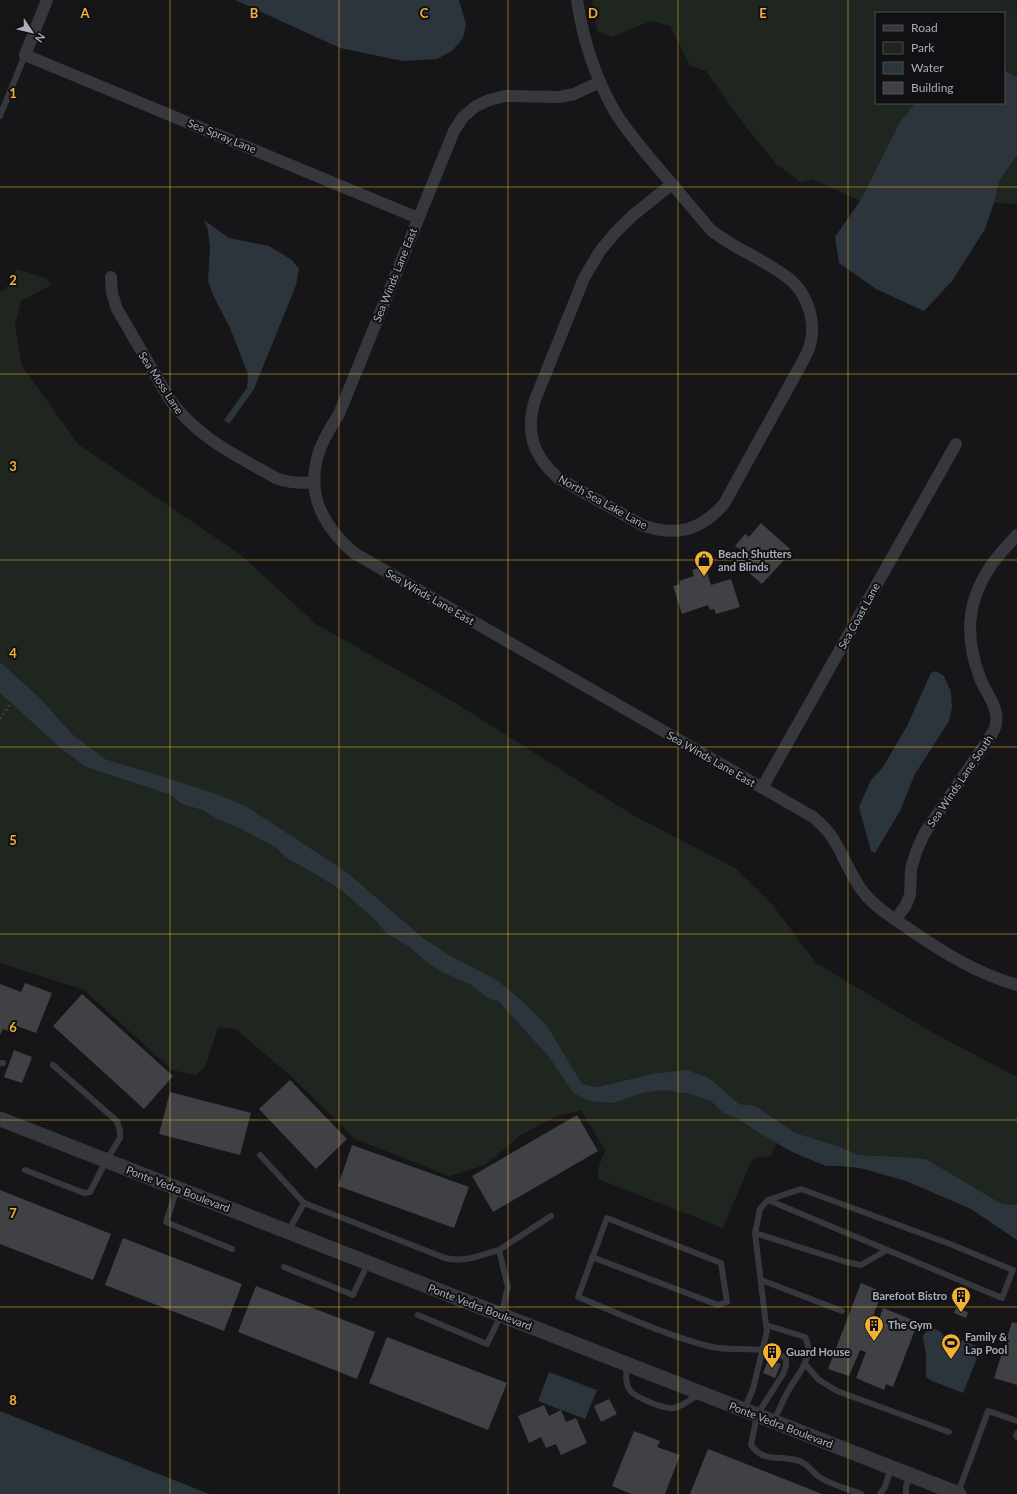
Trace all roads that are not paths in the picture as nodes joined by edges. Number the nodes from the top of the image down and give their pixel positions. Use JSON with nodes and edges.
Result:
{"nodes":[{"id":1,"x":47,"y":0,"type":"edge"},
{"id":2,"x":577,"y":0,"type":"edge"},
{"id":3,"x":25,"y":55,"type":"junction"},
{"id":4,"x":600,"y":82,"type":"junction"},
{"id":5,"x":0,"y":116,"type":"edge"},
{"id":6,"x":672,"y":184,"type":"junction"},
{"id":7,"x":418,"y":218,"type":"junction"},
{"id":8,"x":111,"y":277,"type":"dead end"},
{"id":9,"x":956,"y":444,"type":"dead end"},
{"id":10,"x":314,"y":482,"type":"junction"},
{"id":11,"x":1017,"y":535,"type":"edge"},
{"id":12,"x":762,"y":788,"type":"junction"},
{"id":13,"x":896,"y":919,"type":"junction"},
{"id":14,"x":1017,"y":984,"type":"edge"},
{"id":15,"x":53,"y":1065,"type":"dead end"},
{"id":16,"x":0,"y":1119,"type":"edge"},
{"id":17,"x":260,"y":1155,"type":"dead end"},
{"id":18,"x":106,"y":1160,"type":"junction"},
{"id":19,"x":26,"y":1170,"type":"dead end"},
{"id":20,"x":177,"y":1188,"type":"junction"},
{"id":21,"x":768,"y":1200,"type":"junction"},
{"id":22,"x":304,"y":1203,"type":"junction"},
{"id":23,"x":551,"y":1216,"type":"dead end"},
{"id":24,"x":288,"y":1232,"type":"junction"},
{"id":25,"x":755,"y":1233,"type":"junction"},
{"id":26,"x":232,"y":1249,"type":"dead end"},
{"id":27,"x":499,"y":1250,"type":"junction"},
{"id":28,"x":887,"y":1250,"type":"junction"},
{"id":29,"x":592,"y":1257,"type":"junction"},
{"id":30,"x":368,"y":1263,"type":"junction"},
{"id":31,"x":284,"y":1267,"type":"dead end"},
{"id":32,"x":761,"y":1280,"type":"junction"},
{"id":33,"x":842,"y":1311,"type":"dead end"},
{"id":34,"x":418,"y":1315,"type":"dead end"},
{"id":35,"x":500,"y":1315,"type":"junction"},
{"id":36,"x":766,"y":1325,"type":"junction"},
{"id":37,"x":763,"y":1350,"type":"junction"},
{"id":38,"x":627,"y":1364,"type":"junction"},
{"id":39,"x":806,"y":1364,"type":"junction"},
{"id":40,"x":700,"y":1393,"type":"junction"},
{"id":41,"x":751,"y":1413,"type":"junction"},
{"id":42,"x":1017,"y":1421,"type":"edge"},
{"id":43,"x":774,"y":1422,"type":"junction"},
{"id":44,"x":949,"y":1432,"type":"dead end"},
{"id":45,"x":1017,"y":1432,"type":"edge"},
{"id":46,"x":1017,"y":1437,"type":"edge"},
{"id":47,"x":891,"y":1468,"type":"junction"},
{"id":48,"x":910,"y":1475,"type":"junction"},
{"id":49,"x":861,"y":1494,"type":"edge"},
{"id":50,"x":880,"y":1494,"type":"edge"},
{"id":51,"x":906,"y":1494,"type":"edge"},
{"id":52,"x":959,"y":1494,"type":"edge"}],
"edges":[{"from":1,"to":3,"type":"street"},
{"from":2,"to":4,"type":"street","name":"North Sea Lake Lane"},
{"from":3,"to":5,"type":"lane"},
{"from":3,"to":7,"type":"street","name":"Sea Spray Lane"},
{"from":4,"to":6,"type":"street","name":"North Sea Lake Lane"},
{"from":4,"to":7,"type":"street","name":"Sea Winds Lane East"},
{"from":6,"to":6,"type":"street","name":"North Sea Lake Lane"},
{"from":7,"to":10,"type":"street","name":"Sea Winds Lane East"},
{"from":8,"to":10,"type":"street","name":"Sea Moss Lane"},
{"from":9,"to":12,"type":"street","name":"Sea Coast Lane"},
{"from":10,"to":12,"type":"street","name":"Sea Winds Lane East"},
{"from":11,"to":13,"type":"street","name":"Sea Winds Lane South"},
{"from":12,"to":13,"type":"street","name":"Sea Winds Lane East"},
{"from":13,"to":14,"type":"street","name":"Sea Winds Lane East"},
{"from":15,"to":18,"type":"lane"},
{"from":16,"to":18,"type":"street","name":"Ponte Vedra Boulevard"},
{"from":17,"to":22,"type":"lane"},
{"from":18,"to":19,"type":"lane"},
{"from":18,"to":20,"type":"street","name":"Ponte Vedra Boulevard"},
{"from":20,"to":24,"type":"street","name":"Ponte Vedra Boulevard"},
{"from":20,"to":26,"type":"lane"},
{"from":21,"to":25,"type":"lane"},
{"from":21,"to":28,"type":"lane"},
{"from":21,"to":28,"type":"lane"},
{"from":22,"to":24,"type":"lane"},
{"from":22,"to":27,"type":"lane"},
{"from":23,"to":27,"type":"lane"},
{"from":24,"to":30,"type":"street","name":"Ponte Vedra Boulevard"},
{"from":25,"to":28,"type":"lane"},
{"from":25,"to":32,"type":"lane"},
{"from":27,"to":35,"type":"lane"},
{"from":29,"to":29,"type":"lane"},
{"from":29,"to":37,"type":"lane"},
{"from":30,"to":31,"type":"lane"},
{"from":30,"to":35,"type":"street","name":"Ponte Vedra Boulevard"},
{"from":32,"to":33,"type":"lane"},
{"from":32,"to":36,"type":"lane"},
{"from":34,"to":35,"type":"lane"},
{"from":35,"to":38,"type":"street","name":"Ponte Vedra Boulevard"},
{"from":36,"to":37,"type":"lane"},
{"from":36,"to":39,"type":"lane"},
{"from":37,"to":41,"type":"lane"},
{"from":37,"to":41,"type":"lane"},
{"from":38,"to":40,"type":"street","name":"Ponte Vedra Boulevard"},
{"from":38,"to":40,"type":"lane"},
{"from":39,"to":43,"type":"lane"},
{"from":39,"to":44,"type":"lane"},
{"from":40,"to":41,"type":"street","name":"Ponte Vedra Boulevard"},
{"from":41,"to":43,"type":"street","name":"Ponte Vedra Boulevard"},
{"from":41,"to":49,"type":"lane"},
{"from":42,"to":52,"type":"lane"},
{"from":43,"to":47,"type":"street","name":"Ponte Vedra Boulevard"},
{"from":45,"to":46,"type":"lane"},
{"from":47,"to":48,"type":"street","name":"Ponte Vedra Boulevard"},
{"from":47,"to":50,"type":"lane"},
{"from":48,"to":51,"type":"lane"},
{"from":48,"to":52,"type":"street","name":"Ponte Vedra Boulevard"}]}
